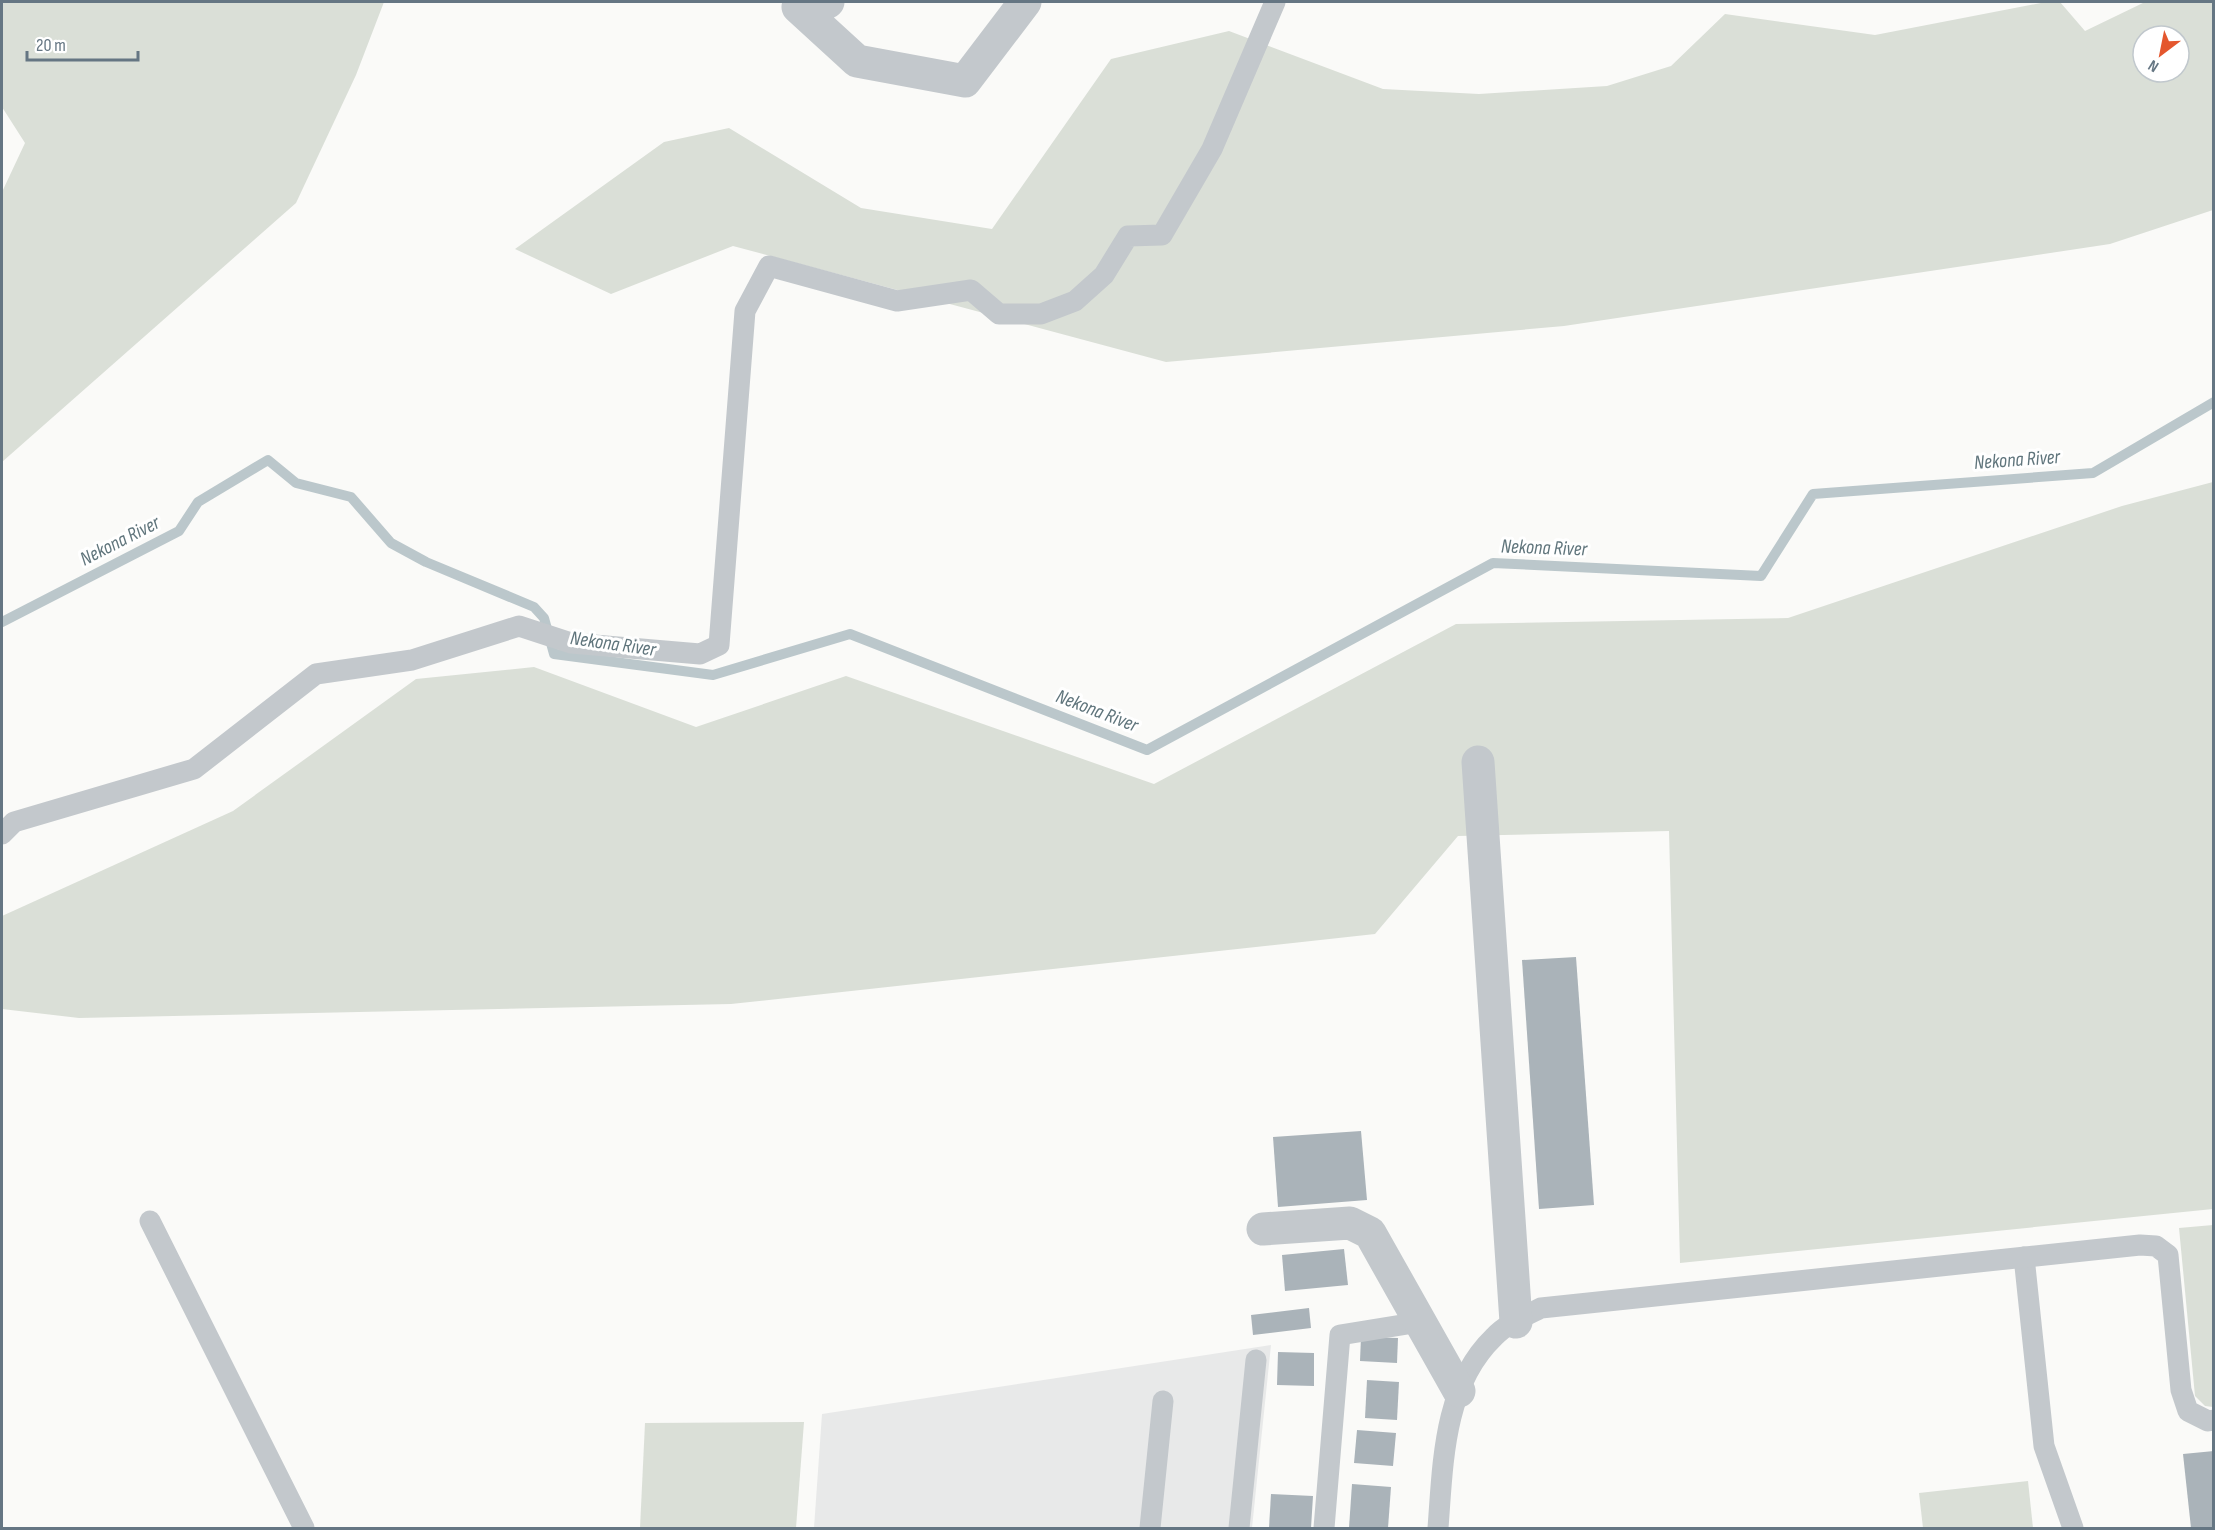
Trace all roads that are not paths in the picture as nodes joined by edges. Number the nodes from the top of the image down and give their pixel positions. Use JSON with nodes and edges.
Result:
{"nodes":[{"id":1,"x":828,"y":2,"type":"edge"},
{"id":2,"x":1025,"y":2,"type":"edge"},
{"id":3,"x":1275,"y":2,"type":"edge"},
{"id":4,"x":1478,"y":762,"type":"dead end"},
{"id":5,"x":2,"y":834,"type":"edge"},
{"id":6,"x":150,"y":1221,"type":"dead end"},
{"id":7,"x":1263,"y":1229,"type":"dead end"},
{"id":8,"x":2024,"y":1257,"type":"junction"},
{"id":9,"x":1420,"y":1322,"type":"junction"},
{"id":10,"x":1516,"y":1322,"type":"junction"},
{"id":11,"x":1256,"y":1360,"type":"dead end"},
{"id":12,"x":1459,"y":1391,"type":"junction"},
{"id":13,"x":1163,"y":1401,"type":"dead end"},
{"id":14,"x":2214,"y":1420,"type":"edge"},
{"id":15,"x":304,"y":1528,"type":"edge"},
{"id":16,"x":1149,"y":1528,"type":"edge"},
{"id":17,"x":1239,"y":1528,"type":"edge"},
{"id":18,"x":1324,"y":1528,"type":"edge"},
{"id":19,"x":1438,"y":1528,"type":"edge"},
{"id":20,"x":2073,"y":1528,"type":"edge"}],
"edges":[{"from":1,"to":2,"type":"street"},
{"from":3,"to":5,"type":"lane"},
{"from":4,"to":10,"type":"street"},
{"from":6,"to":15,"type":"lane"},
{"from":7,"to":9,"type":"street"},
{"from":8,"to":10,"type":"lane"},
{"from":8,"to":14,"type":"lane"},
{"from":8,"to":20,"type":"lane"},
{"from":9,"to":12,"type":"street"},
{"from":9,"to":18,"type":"lane"},
{"from":10,"to":12,"type":"lane"},
{"from":11,"to":17,"type":"lane"},
{"from":12,"to":19,"type":"lane"},
{"from":13,"to":16,"type":"lane"}]}
